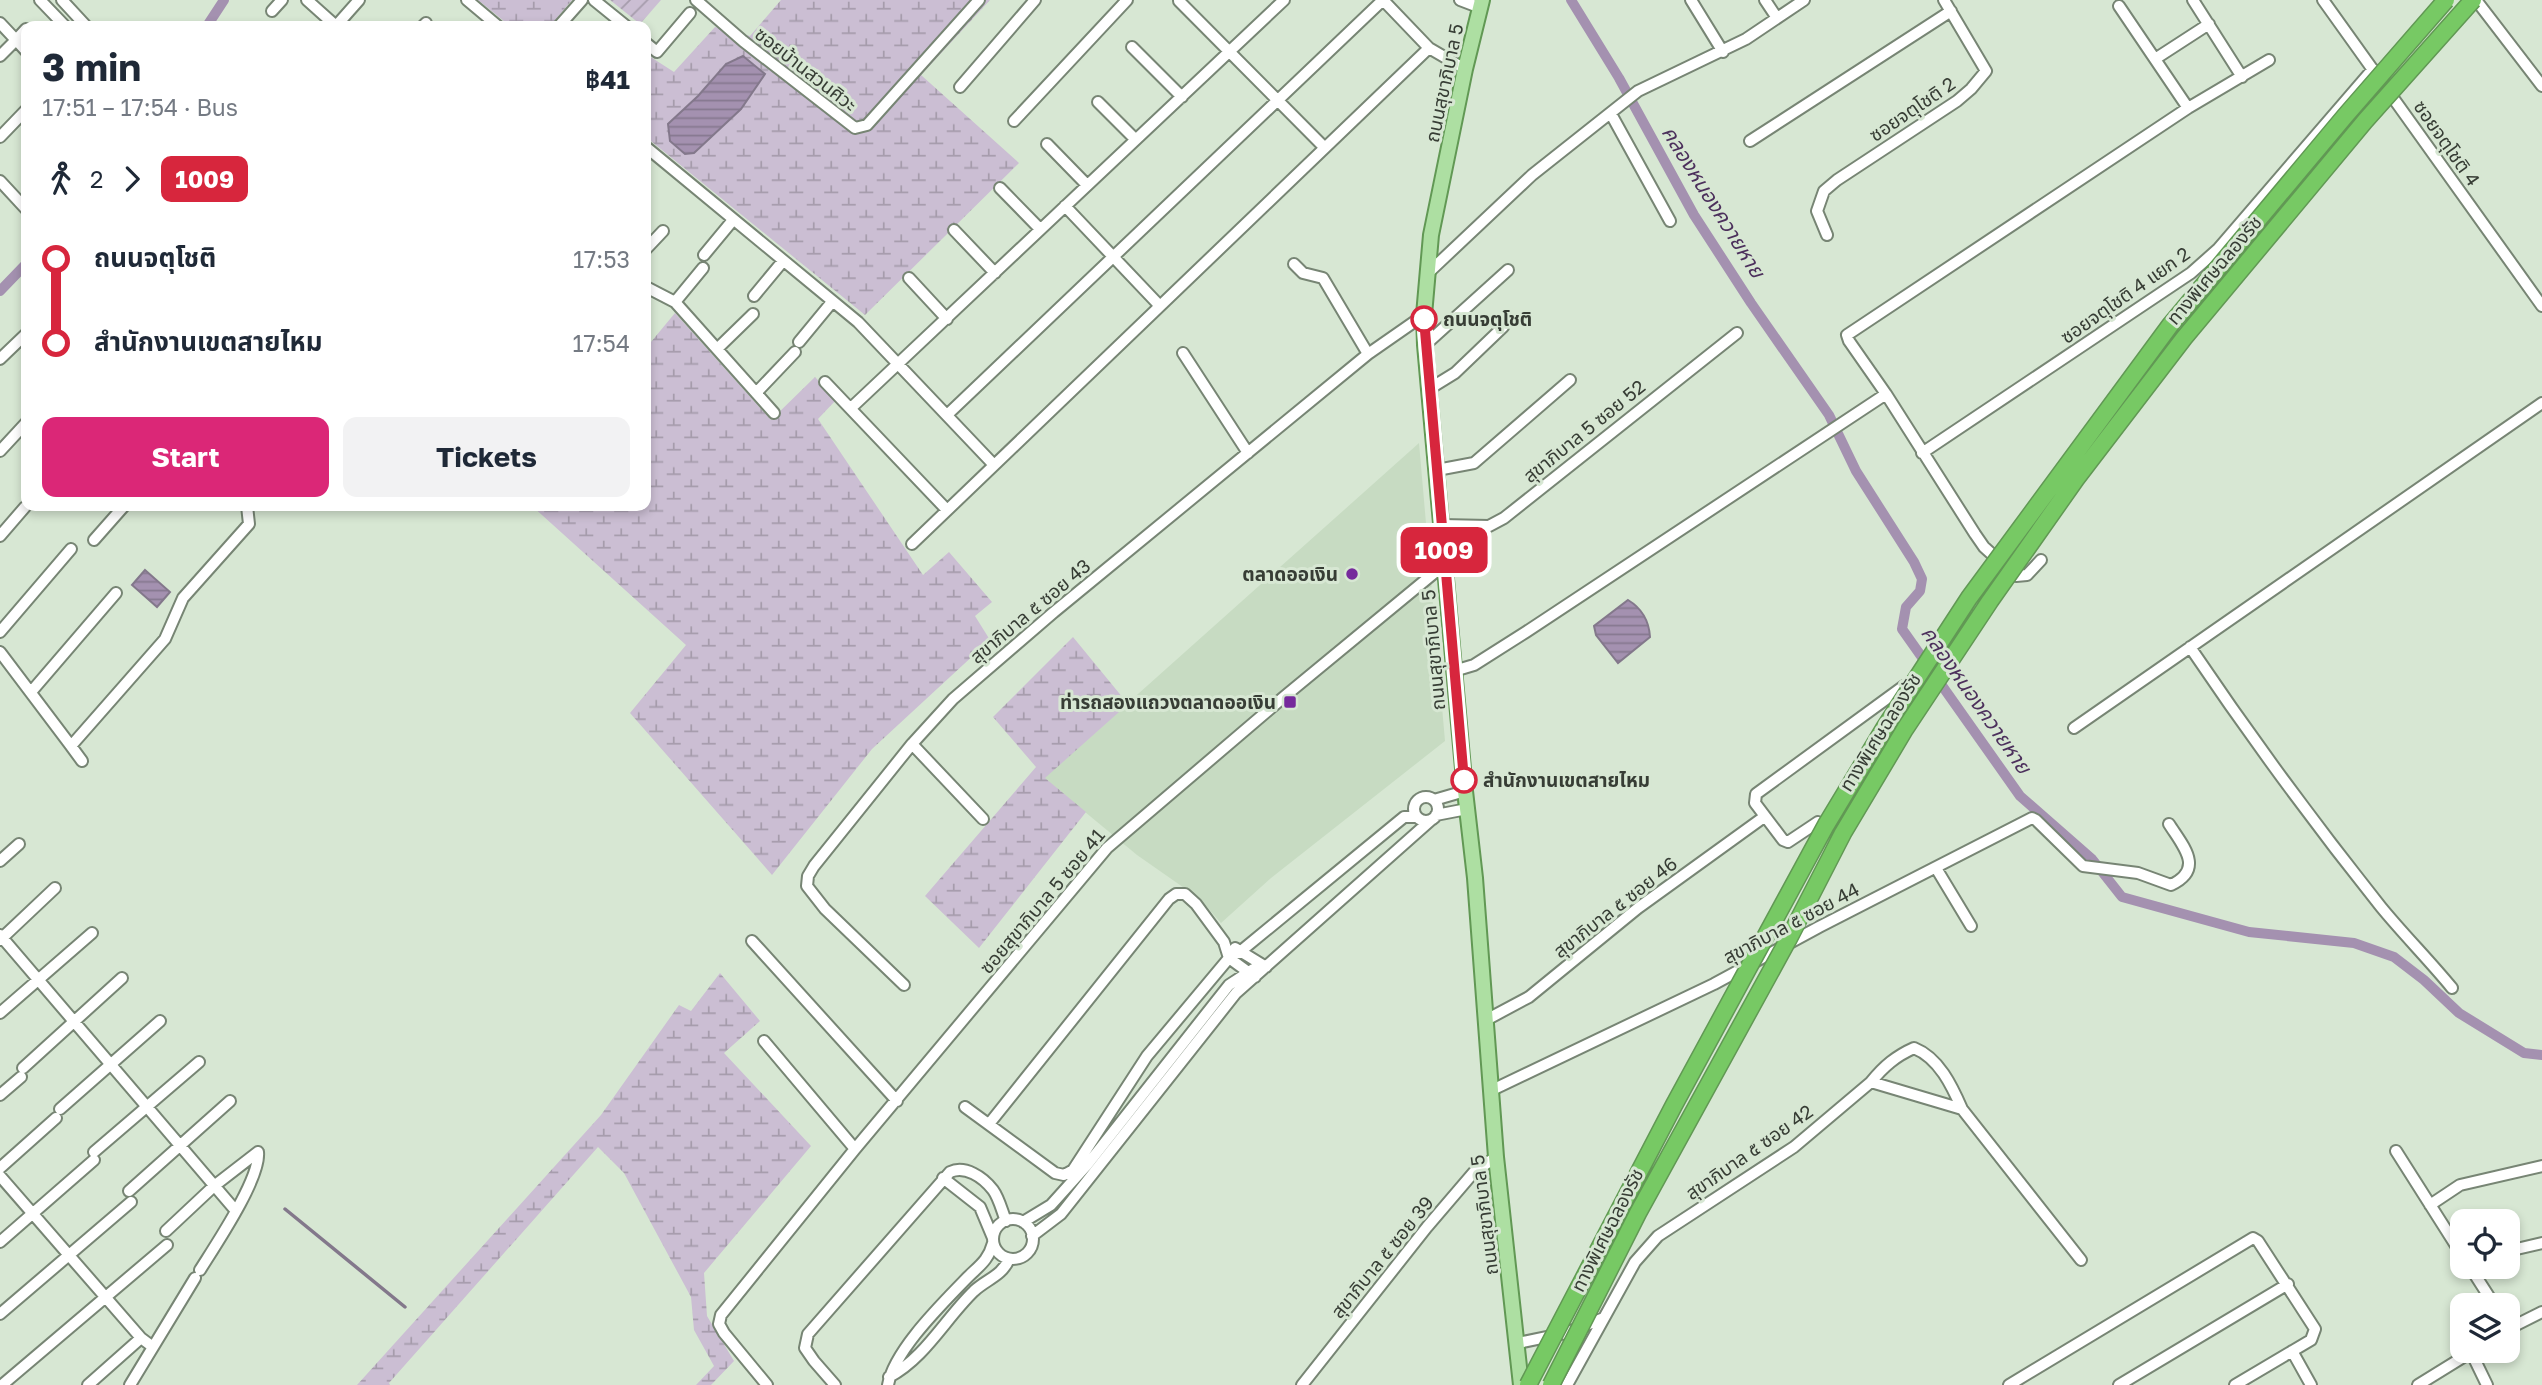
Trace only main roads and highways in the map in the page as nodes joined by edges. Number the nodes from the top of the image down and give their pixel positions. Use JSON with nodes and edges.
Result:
{"nodes":[{"id":1,"x":2446,"y":0,"type":"edge"},
{"id":2,"x":2474,"y":0,"type":"edge"},
{"id":3,"x":1481,"y":4,"type":"edge"},
{"id":4,"x":1521,"y":1385,"type":"edge"},
{"id":5,"x":1528,"y":1385,"type":"edge"},
{"id":6,"x":1550,"y":1385,"type":"edge"}],
"edges":[{"from":1,"to":5,"type":"highway","name":"ทางพิเศษฉลองรัช","bridge":true},
{"from":2,"to":6,"type":"highway","name":"ทางพิเศษฉลองรัช","bridge":true},
{"from":3,"to":4,"type":"main road","name":"ถนนสุขาภิบาล 5"}]}
